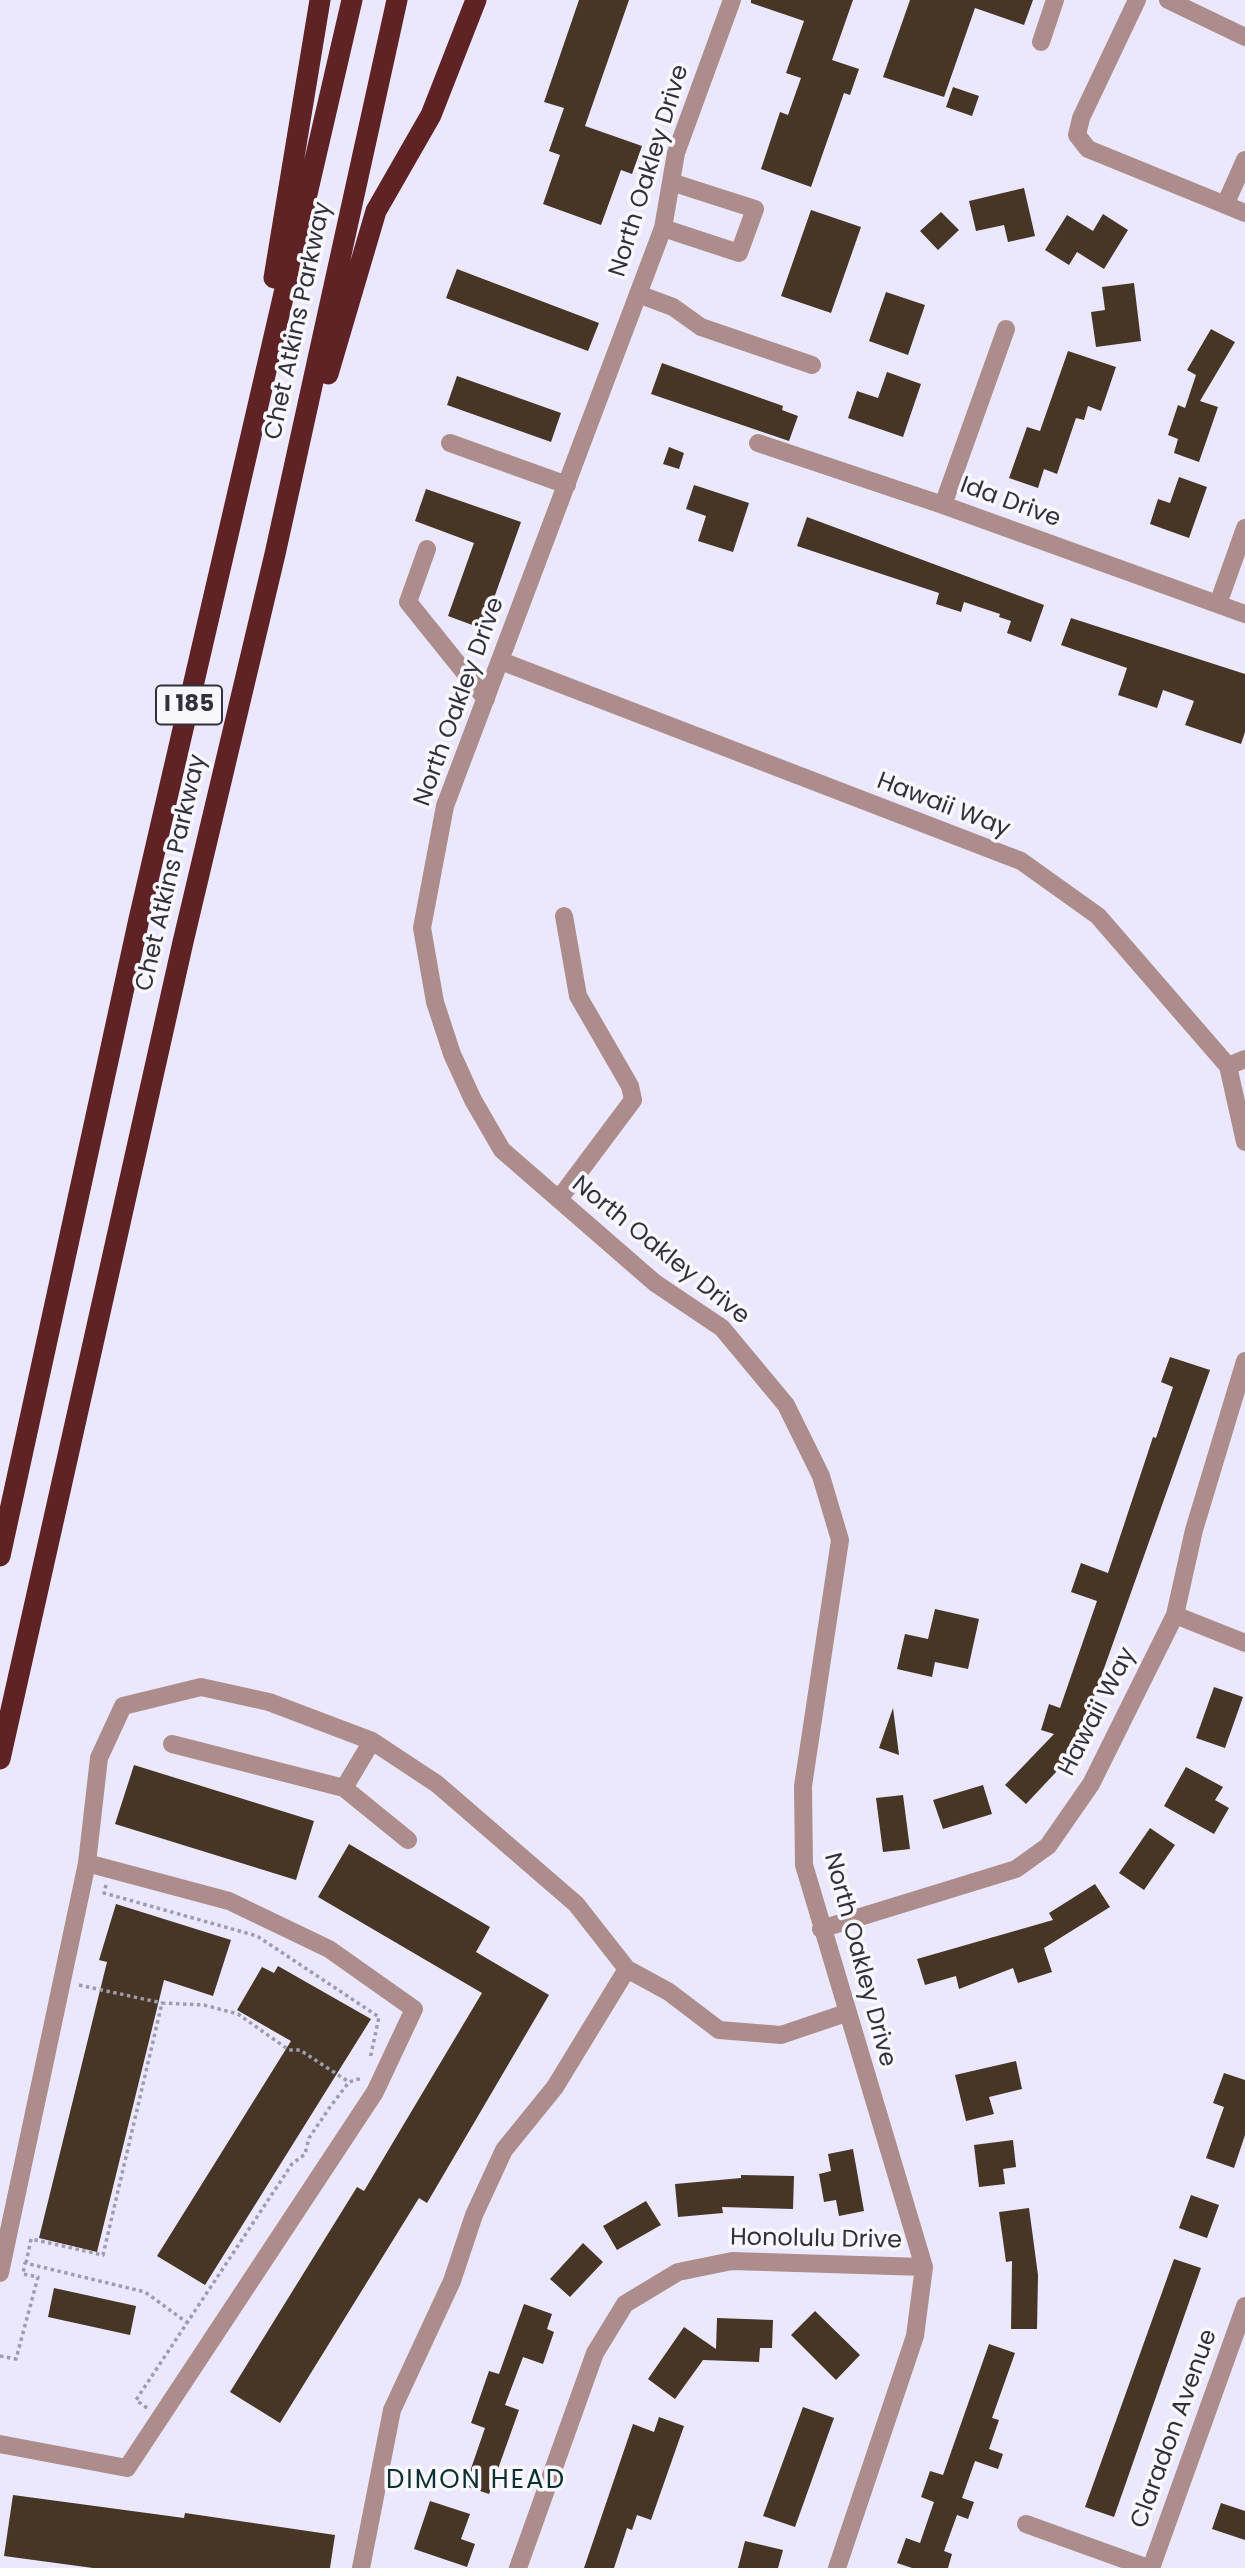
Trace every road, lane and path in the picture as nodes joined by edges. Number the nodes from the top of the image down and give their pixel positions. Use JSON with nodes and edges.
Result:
{"nodes":[{"id":1,"x":320,"y":0,"type":"edge"},
{"id":2,"x":352,"y":0,"type":"edge"},
{"id":3,"x":397,"y":0,"type":"edge"},
{"id":4,"x":476,"y":0,"type":"edge"},
{"id":5,"x":732,"y":0,"type":"edge"},
{"id":6,"x":1055,"y":0,"type":"edge"},
{"id":7,"x":1137,"y":0,"type":"edge"},
{"id":8,"x":1168,"y":0,"type":"edge"},
{"id":9,"x":1245,"y":37,"type":"edge"},
{"id":10,"x":1041,"y":42,"type":"dead end"},
{"id":11,"x":1245,"y":160,"type":"edge"},
{"id":12,"x":671,"y":182,"type":"junction"},
{"id":13,"x":1225,"y":205,"type":"junction"},
{"id":14,"x":1245,"y":213,"type":"edge"},
{"id":15,"x":663,"y":228,"type":"junction"},
{"id":16,"x":638,"y":294,"type":"junction"},
{"id":17,"x":1006,"y":329,"type":"dead end"},
{"id":18,"x":812,"y":365,"type":"dead end"},
{"id":19,"x":450,"y":443,"type":"dead end"},
{"id":20,"x":758,"y":443,"type":"dead end"},
{"id":21,"x":242,"y":478,"type":"junction"},
{"id":22,"x":567,"y":485,"type":"junction"},
{"id":23,"x":943,"y":505,"type":"junction"},
{"id":24,"x":1245,"y":528,"type":"edge"},
{"id":25,"x":427,"y":549,"type":"dead end"},
{"id":26,"x":275,"y":554,"type":"junction"},
{"id":27,"x":1218,"y":604,"type":"junction"},
{"id":28,"x":1245,"y":614,"type":"edge"},
{"id":29,"x":501,"y":661,"type":"junction"},
{"id":30,"x":486,"y":699,"type":"junction"},
{"id":31,"x":564,"y":916,"type":"dead end"},
{"id":32,"x":1237,"y":1063,"type":"edge"},
{"id":33,"x":1245,"y":1142,"type":"edge"},
{"id":34,"x":559,"y":1199,"type":"junction"},
{"id":35,"x":1245,"y":1360,"type":"edge"},
{"id":36,"x":0,"y":1556,"type":"edge"},
{"id":37,"x":1175,"y":1615,"type":"junction"},
{"id":38,"x":1245,"y":1643,"type":"edge"},
{"id":39,"x":372,"y":1741,"type":"junction"},
{"id":40,"x":172,"y":1744,"type":"dead end"},
{"id":41,"x":0,"y":1759,"type":"edge"},
{"id":42,"x":344,"y":1788,"type":"junction"},
{"id":43,"x":408,"y":1840,"type":"dead end"},
{"id":44,"x":87,"y":1863,"type":"junction"},
{"id":45,"x":110,"y":1869,"type":"junction"},
{"id":46,"x":821,"y":1930,"type":"junction"},
{"id":47,"x":627,"y":1969,"type":"junction"},
{"id":48,"x":62,"y":1981,"type":"junction"},
{"id":49,"x":162,"y":2003,"type":"junction"},
{"id":50,"x":846,"y":2013,"type":"junction"},
{"id":51,"x":349,"y":2082,"type":"junction"},
{"id":52,"x":26,"y":2263,"type":"junction"},
{"id":53,"x":924,"y":2267,"type":"junction"},
{"id":54,"x":0,"y":2273,"type":"edge"},
{"id":55,"x":1245,"y":2306,"type":"edge"},
{"id":56,"x":189,"y":2323,"type":"junction"},
{"id":57,"x":0,"y":2356,"type":"edge"},
{"id":58,"x":161,"y":2418,"type":"junction"},
{"id":59,"x":0,"y":2444,"type":"edge"},
{"id":60,"x":1026,"y":2524,"type":"dead end"},
{"id":61,"x":361,"y":2568,"type":"edge"},
{"id":62,"x":518,"y":2568,"type":"edge"},
{"id":63,"x":837,"y":2568,"type":"edge"},
{"id":64,"x":1149,"y":2568,"type":"edge"}],
"edges":[{"from":1,"to":21,"type":"highway"},
{"from":2,"to":21,"type":"highway","name":"Chet Atkins Parkway","number":"I 185"},
{"from":3,"to":26,"type":"highway","name":"Chet Atkins Parkway","number":"I 185"},
{"from":4,"to":26,"type":"highway"},
{"from":5,"to":12,"type":"street","name":"North Oakley Drive"},
{"from":6,"to":10,"type":"street"},
{"from":7,"to":13,"type":"street"},
{"from":8,"to":9,"type":"street"},
{"from":11,"to":13,"type":"street"},
{"from":12,"to":15,"type":"street","name":"North Oakley Drive"},
{"from":12,"to":15,"type":"street"},
{"from":13,"to":14,"type":"street"},
{"from":15,"to":16,"type":"street","name":"North Oakley Drive"},
{"from":16,"to":18,"type":"street"},
{"from":16,"to":22,"type":"street","name":"North Oakley Drive"},
{"from":17,"to":23,"type":"street"},
{"from":19,"to":22,"type":"street"},
{"from":20,"to":23,"type":"street","name":"Ida Drive"},
{"from":21,"to":36,"type":"highway","name":"Chet Atkins Parkway","number":"I 185"},
{"from":22,"to":29,"type":"street","name":"North Oakley Drive"},
{"from":23,"to":27,"type":"street","name":"Ida Drive"},
{"from":24,"to":27,"type":"street"},
{"from":25,"to":30,"type":"street"},
{"from":26,"to":41,"type":"highway","name":"Chet Atkins Parkway","number":"I 185"},
{"from":27,"to":28,"type":"street","name":"Ida Drive"},
{"from":29,"to":30,"type":"street","name":"North Oakley Drive"},
{"from":29,"to":32,"type":"street","name":"Hawaii Way"},
{"from":30,"to":34,"type":"street","name":"North Oakley Drive"},
{"from":31,"to":34,"type":"street"},
{"from":32,"to":33,"type":"street","name":"Hawaii Way"},
{"from":34,"to":46,"type":"street","name":"North Oakley Drive"},
{"from":35,"to":37,"type":"street","name":"Hawaii Way"},
{"from":37,"to":38,"type":"street"},
{"from":37,"to":46,"type":"street","name":"Hawaii Way"},
{"from":39,"to":42,"type":"street"},
{"from":39,"to":44,"type":"street"},
{"from":39,"to":47,"type":"street"},
{"from":40,"to":42,"type":"street"},
{"from":42,"to":43,"type":"street"},
{"from":44,"to":45,"type":"street"},
{"from":44,"to":48,"type":"street"},
{"from":45,"to":51,"type":"path"},
{"from":45,"to":58,"type":"street"},
{"from":46,"to":50,"type":"street","name":"North Oakley Drive"},
{"from":47,"to":50,"type":"street"},
{"from":47,"to":61,"type":"street"},
{"from":48,"to":49,"type":"path"},
{"from":48,"to":54,"type":"street"},
{"from":49,"to":51,"type":"path"},
{"from":49,"to":52,"type":"path"},
{"from":50,"to":53,"type":"street","name":"North Oakley Drive"},
{"from":51,"to":56,"type":"path"},
{"from":52,"to":56,"type":"path"},
{"from":52,"to":57,"type":"path"},
{"from":53,"to":62,"type":"street","name":"Honolulu Drive"},
{"from":53,"to":63,"type":"street","name":"North Oakley Drive"},
{"from":55,"to":64,"type":"street","name":"Claradon Avenue"},
{"from":56,"to":58,"type":"path"},
{"from":58,"to":59,"type":"street"},
{"from":60,"to":64,"type":"street"}]}
